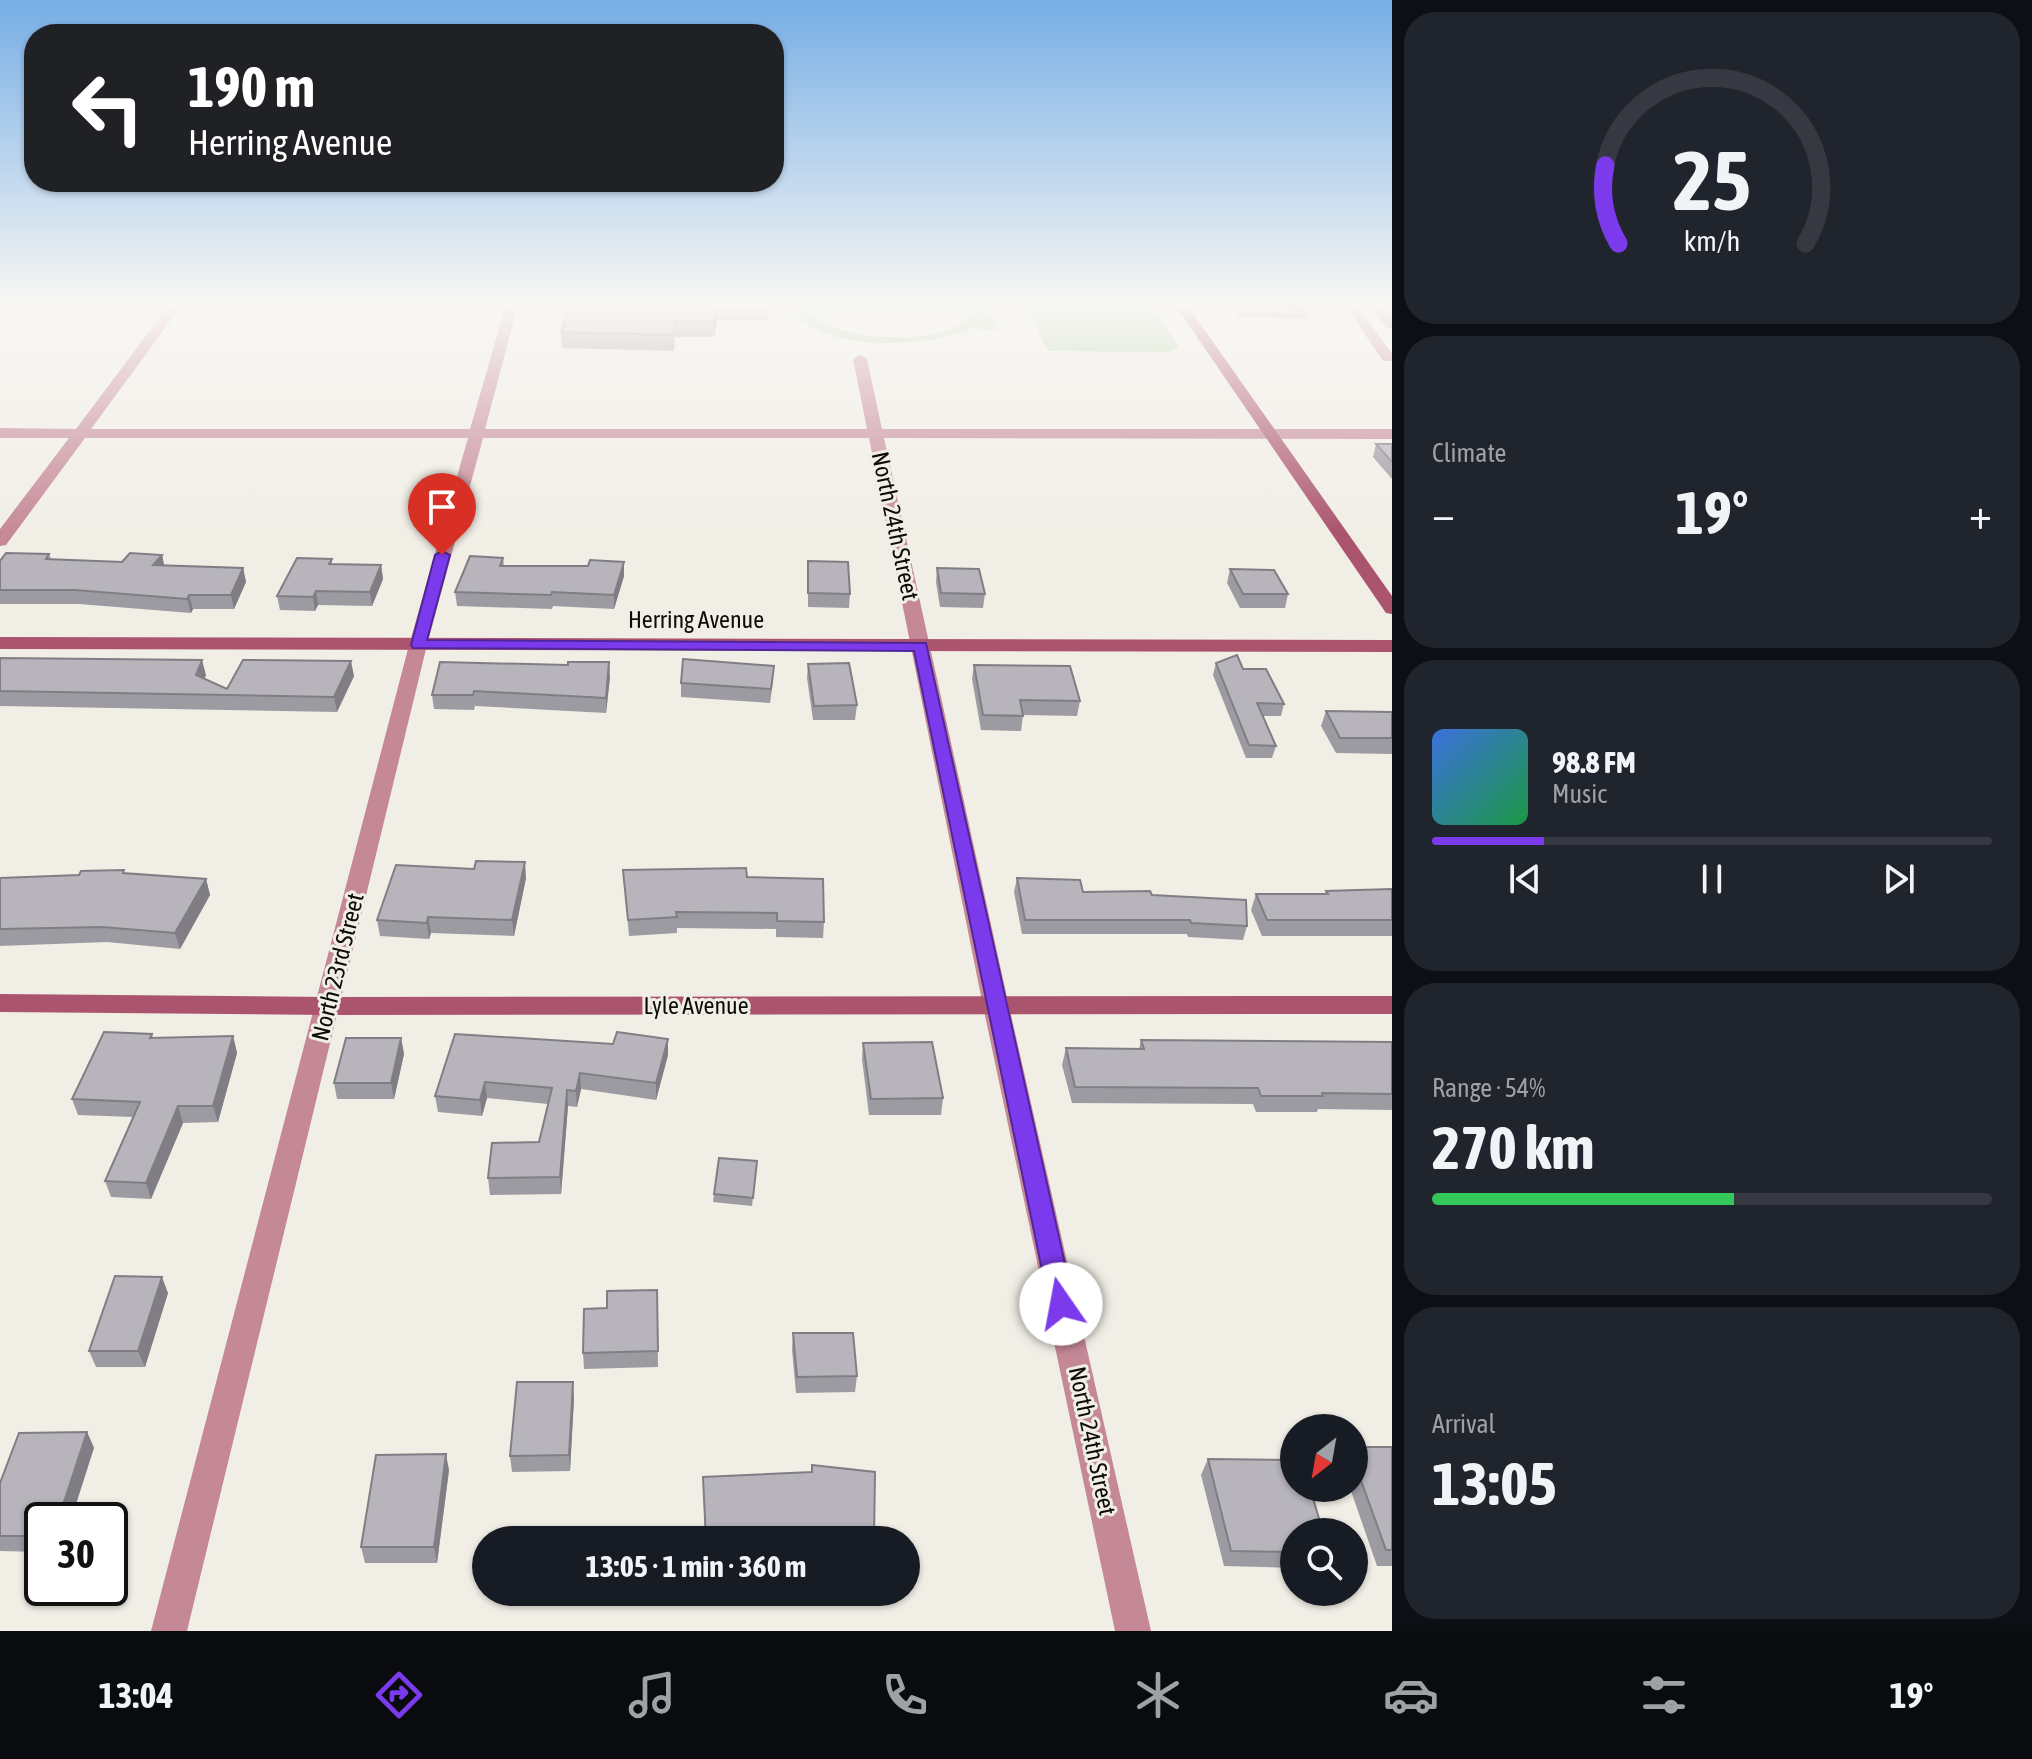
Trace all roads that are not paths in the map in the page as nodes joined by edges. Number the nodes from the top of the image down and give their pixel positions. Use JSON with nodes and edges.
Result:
{"nodes":[{"id":1,"x":119,"y":381,"type":"edge"},
{"id":2,"x":490,"y":381,"type":"edge"},
{"id":3,"x":865,"y":381,"type":"edge"},
{"id":4,"x":1234,"y":381,"type":"edge"},
{"id":5,"x":0,"y":433,"type":"edge"},
{"id":6,"x":80,"y":433,"type":"junction"},
{"id":7,"x":1392,"y":434,"type":"edge"},
{"id":8,"x":475,"y":435,"type":"junction"},
{"id":9,"x":876,"y":435,"type":"junction"},
{"id":10,"x":1271,"y":435,"type":"junction"},
{"id":11,"x":0,"y":541,"type":"edge"},
{"id":12,"x":1392,"y":609,"type":"edge"},
{"id":13,"x":0,"y":643,"type":"edge"},
{"id":14,"x":418,"y":645,"type":"junction"},
{"id":15,"x":921,"y":646,"type":"junction"},
{"id":16,"x":1392,"y":646,"type":"edge"},
{"id":17,"x":0,"y":1003,"type":"edge"},
{"id":18,"x":1392,"y":1005,"type":"edge"},
{"id":19,"x":328,"y":1006,"type":"junction"},
{"id":20,"x":996,"y":1006,"type":"junction"},
{"id":21,"x":169,"y":1631,"type":"edge"},
{"id":22,"x":1133,"y":1631,"type":"edge"}],
"edges":[{"from":1,"to":6,"type":"street"},
{"from":2,"to":8,"type":"street","name":"North 23rd Street"},
{"from":3,"to":9,"type":"street","name":"North 24th Street"},
{"from":4,"to":10,"type":"main road"},
{"from":5,"to":6,"type":"street"},
{"from":6,"to":8,"type":"street"},
{"from":6,"to":11,"type":"street"},
{"from":7,"to":10,"type":"street"},
{"from":8,"to":9,"type":"street"},
{"from":8,"to":14,"type":"street","name":"North 23rd Street"},
{"from":9,"to":10,"type":"street"},
{"from":9,"to":15,"type":"street","name":"North 24th Street"},
{"from":10,"to":12,"type":"main road"},
{"from":13,"to":14,"type":"main road","name":"Herring Avenue"},
{"from":14,"to":15,"type":"main road","name":"Herring Avenue"},
{"from":14,"to":19,"type":"street","name":"North 23rd Street"},
{"from":15,"to":16,"type":"main road","name":"Herring Avenue"},
{"from":15,"to":20,"type":"street","name":"North 24th Street"},
{"from":17,"to":19,"type":"main road","name":"Lyle Avenue"},
{"from":18,"to":20,"type":"main road","name":"Lyle Avenue"},
{"from":19,"to":20,"type":"main road","name":"Lyle Avenue"},
{"from":19,"to":21,"type":"street","name":"North 23rd Street"},
{"from":20,"to":22,"type":"street","name":"North 24th Street"}]}
